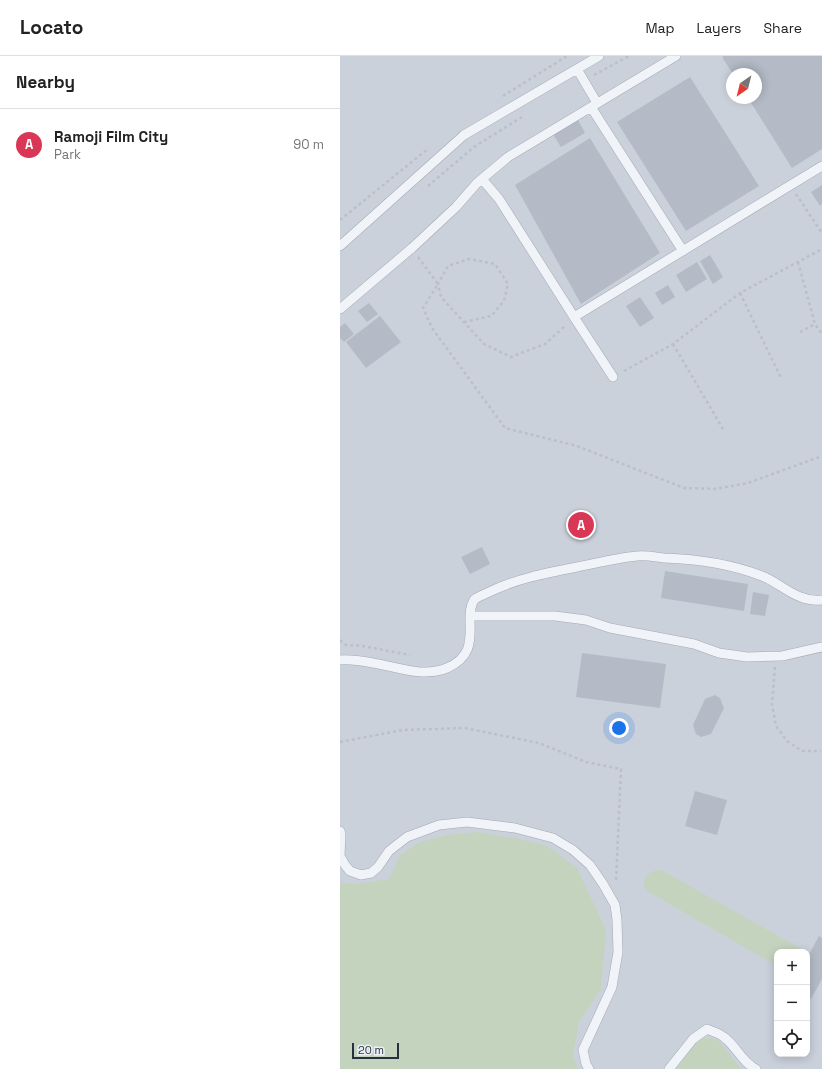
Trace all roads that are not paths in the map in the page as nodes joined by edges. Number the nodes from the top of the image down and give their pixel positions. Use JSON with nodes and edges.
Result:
{"nodes":[{"id":1,"x":599,"y":56,"type":"edge"},
{"id":2,"x":676,"y":56,"type":"edge"},
{"id":3,"x":577,"y":69,"type":"junction"},
{"id":4,"x":594,"y":105,"type":"junction"},
{"id":5,"x":822,"y":166,"type":"edge"},
{"id":6,"x":482,"y":179,"type":"junction"},
{"id":7,"x":340,"y":246,"type":"edge"},
{"id":8,"x":683,"y":251,"type":"junction"},
{"id":9,"x":340,"y":309,"type":"edge"},
{"id":10,"x":574,"y":317,"type":"junction"},
{"id":11,"x":613,"y":377,"type":"road end"},
{"id":12,"x":822,"y":600,"type":"edge"},
{"id":13,"x":470,"y":616,"type":"junction"},
{"id":14,"x":822,"y":647,"type":"edge"},
{"id":15,"x":340,"y":660,"type":"edge"},
{"id":16,"x":340,"y":832,"type":"edge"},
{"id":17,"x":590,"y":1069,"type":"edge"},
{"id":18,"x":669,"y":1069,"type":"edge"},
{"id":19,"x":756,"y":1069,"type":"edge"}],
"edges":[{"from":1,"to":3,"type":"lane"},
{"from":2,"to":4,"type":"lane"},
{"from":3,"to":4,"type":"lane"},
{"from":3,"to":7,"type":"lane"},
{"from":4,"to":6,"type":"lane"},
{"from":4,"to":8,"type":"lane"},
{"from":5,"to":8,"type":"lane"},
{"from":6,"to":9,"type":"lane"},
{"from":6,"to":10,"type":"lane"},
{"from":8,"to":10,"type":"lane"},
{"from":10,"to":11,"type":"lane"},
{"from":12,"to":13,"type":"lane"},
{"from":13,"to":14,"type":"lane"},
{"from":13,"to":15,"type":"lane"},
{"from":16,"to":17,"type":"lane"},
{"from":18,"to":19,"type":"lane"}]}
